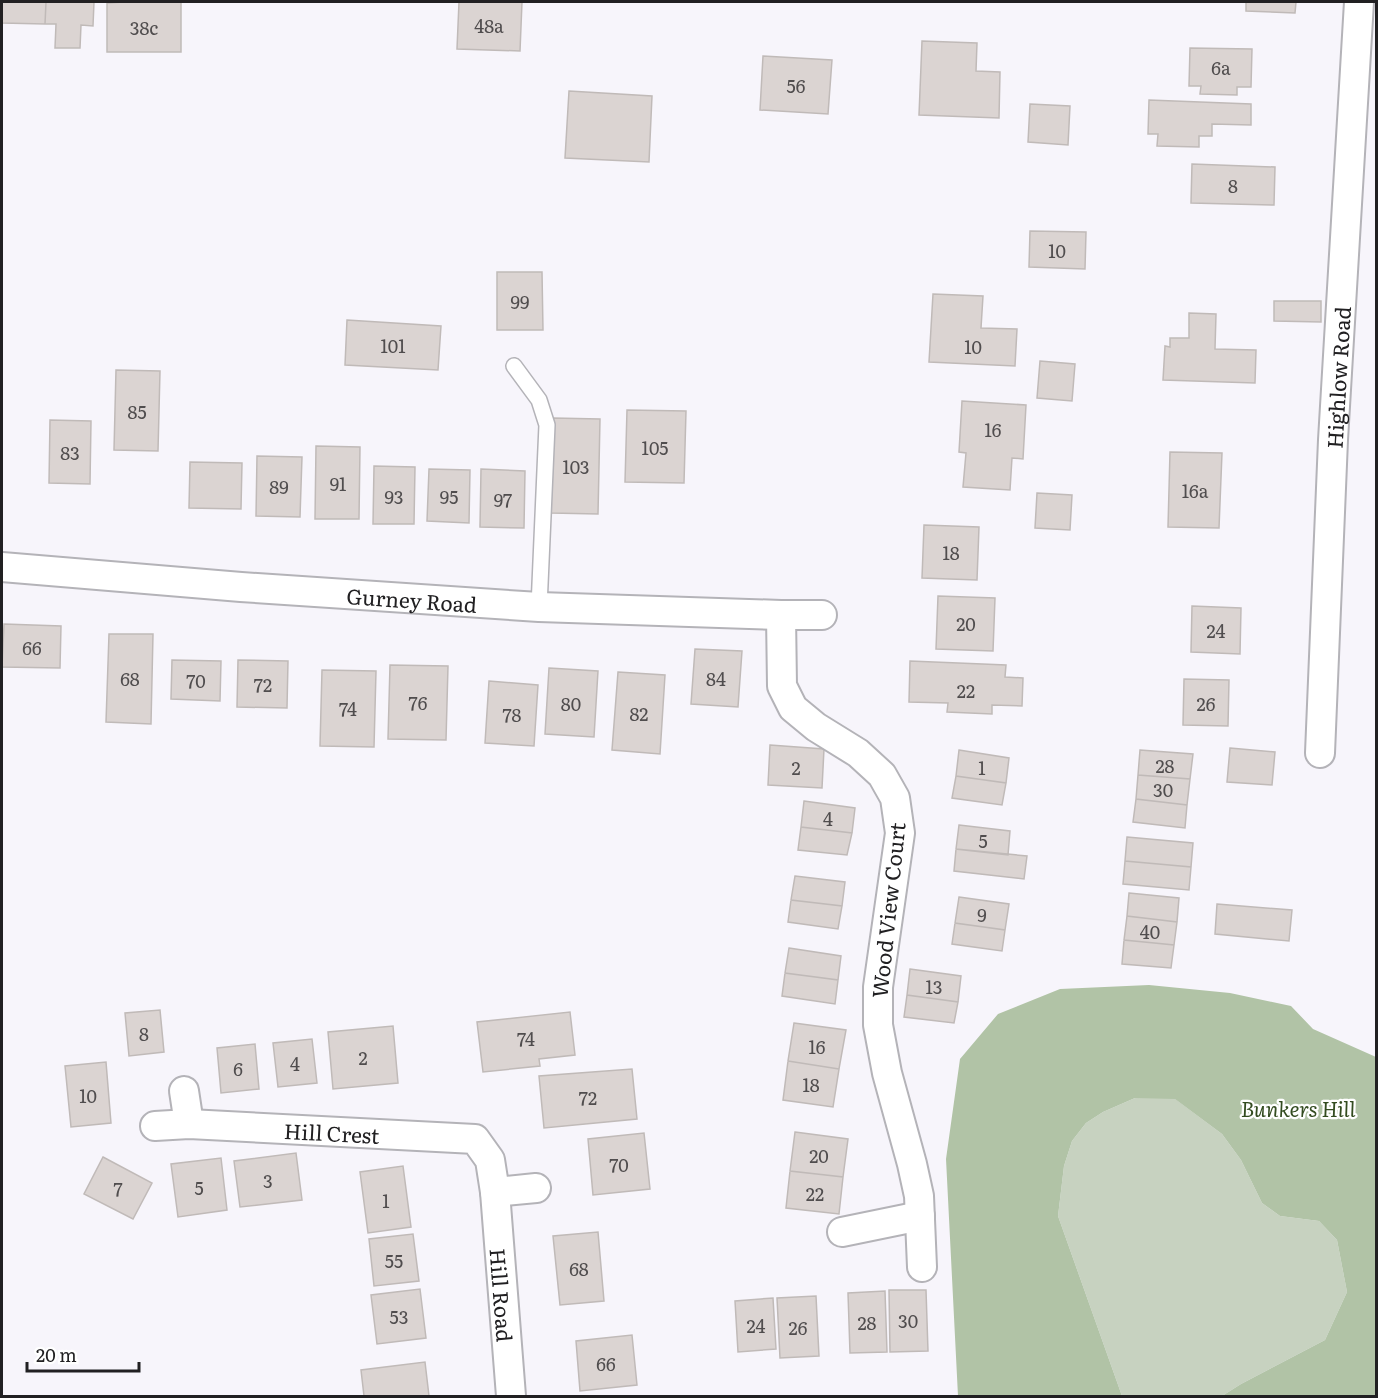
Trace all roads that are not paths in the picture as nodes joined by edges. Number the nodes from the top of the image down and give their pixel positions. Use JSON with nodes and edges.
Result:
{"nodes":[{"id":1,"x":1359,"y":2,"type":"edge"},
{"id":2,"x":514,"y":366,"type":"dead end"},
{"id":3,"x":2,"y":567,"type":"edge"},
{"id":4,"x":540,"y":607,"type":"junction"},
{"id":5,"x":781,"y":615,"type":"junction"},
{"id":6,"x":822,"y":615,"type":"dead end"},
{"id":7,"x":1320,"y":753,"type":"dead end"},
{"id":8,"x":184,"y":1091,"type":"dead end"},
{"id":9,"x":189,"y":1124,"type":"junction"},
{"id":10,"x":155,"y":1126,"type":"dead end"},
{"id":11,"x":475,"y":1139,"type":"joint"},
{"id":12,"x":536,"y":1188,"type":"dead end"},
{"id":13,"x":495,"y":1192,"type":"junction"},
{"id":14,"x":920,"y":1216,"type":"junction"},
{"id":15,"x":842,"y":1232,"type":"dead end"},
{"id":16,"x":922,"y":1267,"type":"dead end"},
{"id":17,"x":511,"y":1396,"type":"edge"}],
"edges":[{"from":1,"to":7,"type":"street","name":"Highlow Road"},
{"from":2,"to":4,"type":"lane"},
{"from":3,"to":4,"type":"street","name":"Gurney Road"},
{"from":4,"to":5,"type":"street","name":"Gurney Road"},
{"from":5,"to":6,"type":"street","name":"Gurney Road"},
{"from":5,"to":14,"type":"street","name":"Wood View Court"},
{"from":8,"to":9,"type":"street"},
{"from":9,"to":10,"type":"street","name":"Hill Crest"},
{"from":9,"to":11,"type":"street","name":"Hill Crest"},
{"from":11,"to":13,"type":"street","name":"Hill Road"},
{"from":12,"to":13,"type":"street"},
{"from":13,"to":17,"type":"street","name":"Hill Road"},
{"from":14,"to":15,"type":"street"},
{"from":14,"to":16,"type":"street","name":"Wood View Court"}]}
